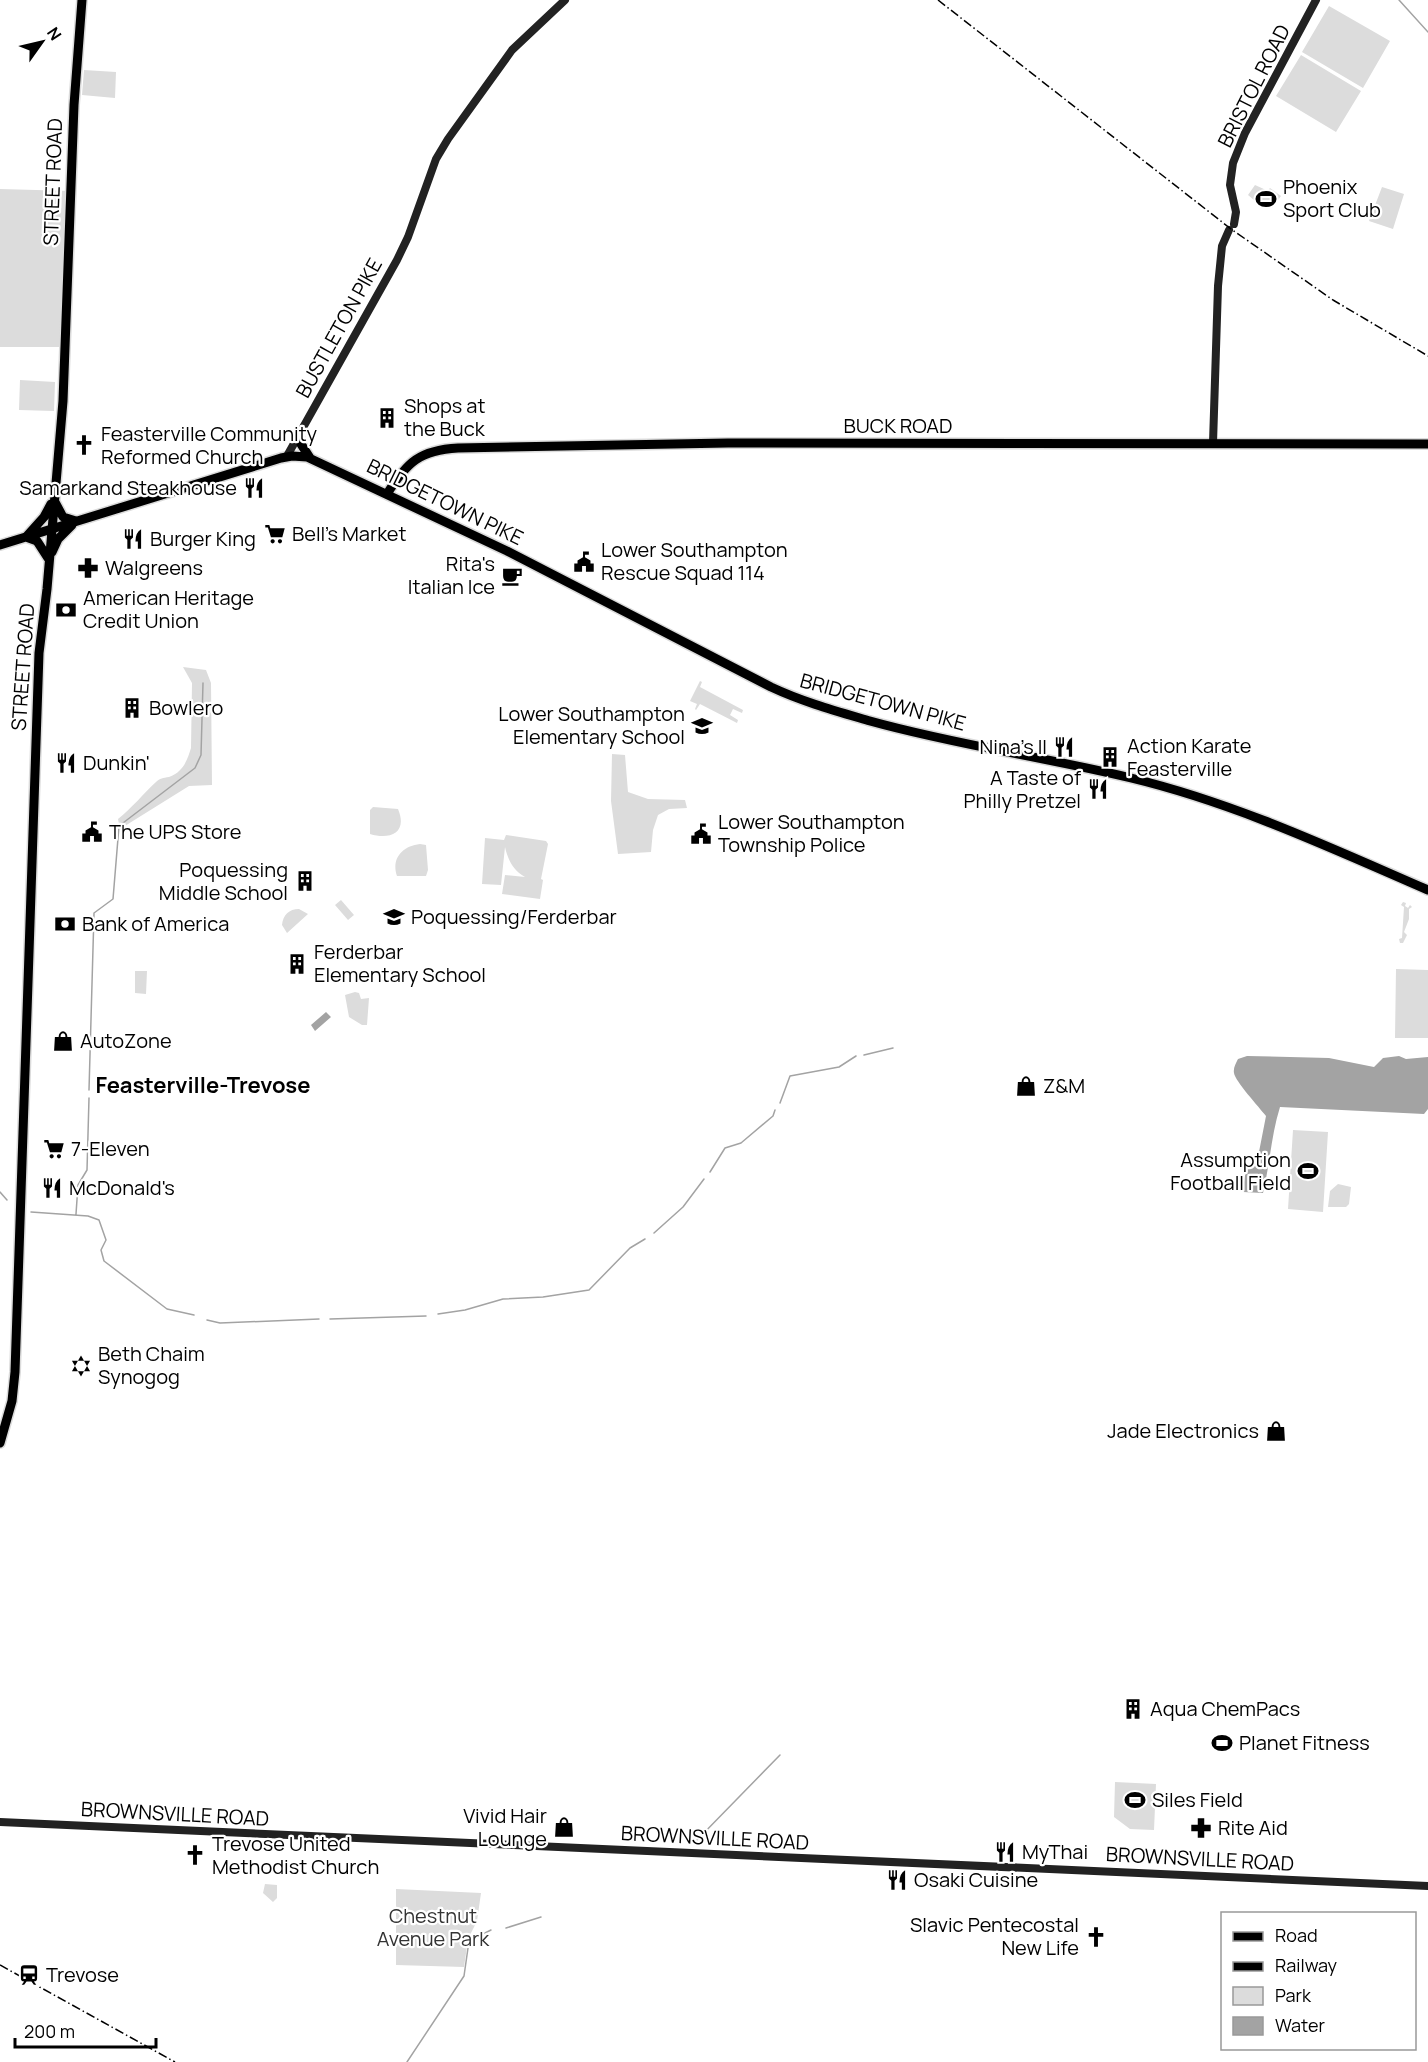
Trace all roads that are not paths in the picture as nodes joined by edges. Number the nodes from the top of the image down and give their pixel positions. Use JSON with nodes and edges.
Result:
{"nodes":[{"id":1,"x":82,"y":0,"type":"edge"},
{"id":2,"x":565,"y":0,"type":"edge"},
{"id":3,"x":1316,"y":0,"type":"edge"},
{"id":4,"x":299,"y":436,"type":"junction"},
{"id":5,"x":1214,"y":443,"type":"junction"},
{"id":6,"x":1428,"y":444,"type":"edge"},
{"id":7,"x":287,"y":456,"type":"junction"},
{"id":8,"x":310,"y":458,"type":"junction"},
{"id":9,"x":387,"y":494,"type":"junction"},
{"id":10,"x":54,"y":500,"type":"junction"},
{"id":11,"x":76,"y":521,"type":"junction"},
{"id":12,"x":51,"y":529,"type":"junction"},
{"id":13,"x":26,"y":537,"type":"junction"},
{"id":14,"x":0,"y":545,"type":"edge"},
{"id":15,"x":49,"y":560,"type":"junction"},
{"id":16,"x":1428,"y":890,"type":"edge"},
{"id":17,"x":0,"y":1443,"type":"edge"},
{"id":18,"x":0,"y":1822,"type":"edge"},
{"id":19,"x":1428,"y":1886,"type":"edge"}],
"edges":[{"from":1,"to":10,"type":"main road","name":"STREET ROAD"},
{"from":2,"to":4,"type":"street","name":"BUSTLETON PIKE"},
{"from":3,"to":5,"type":"street","name":"BRISTOL ROAD"},
{"from":4,"to":7,"type":"street","name":"BUSTLETON PIKE"},
{"from":4,"to":8,"type":"main road"},
{"from":5,"to":6,"type":"main road","name":"BUCK ROAD"},
{"from":5,"to":9,"type":"main road","name":"BUCK ROAD"},
{"from":7,"to":8,"type":"main road","name":"BRIDGETOWN PIKE"},
{"from":7,"to":11,"type":"main road"},
{"from":8,"to":9,"type":"main road","name":"BRIDGETOWN PIKE"},
{"from":9,"to":16,"type":"main road","name":"BRIDGETOWN PIKE"},
{"from":10,"to":11,"type":"main road"},
{"from":10,"to":12,"type":"main road","name":"STREET ROAD"},
{"from":10,"to":13,"type":"main road"},
{"from":11,"to":12,"type":"main road"},
{"from":11,"to":15,"type":"main road"},
{"from":12,"to":13,"type":"main road"},
{"from":12,"to":15,"type":"main road","name":"STREET ROAD"},
{"from":13,"to":14,"type":"main road"},
{"from":13,"to":15,"type":"main road"},
{"from":15,"to":17,"type":"main road","name":"STREET ROAD"},
{"from":18,"to":19,"type":"street","name":"BROWNSVILLE ROAD"}]}
